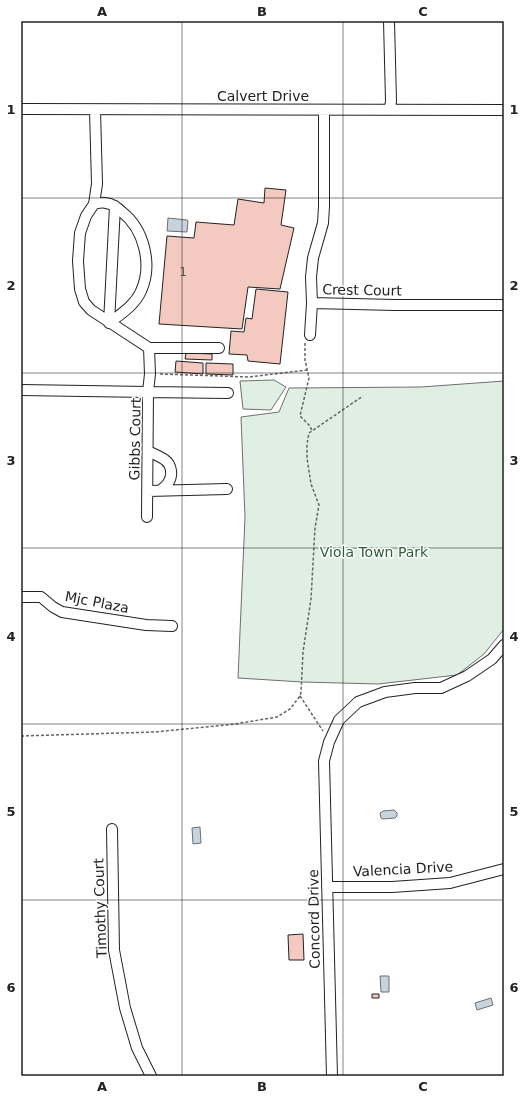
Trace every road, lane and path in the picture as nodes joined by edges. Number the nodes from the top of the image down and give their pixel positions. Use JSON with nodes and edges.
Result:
{"nodes":[{"id":1,"x":389,"y":21,"type":"edge"},
{"id":2,"x":390,"y":109,"type":"junction"},
{"id":3,"x":21,"y":110,"type":"edge"},
{"id":4,"x":96,"y":110,"type":"junction"},
{"id":5,"x":324,"y":110,"type":"junction"},
{"id":6,"x":504,"y":110,"type":"edge"},
{"id":7,"x":94,"y":204,"type":"junction"},
{"id":8,"x":115,"y":206,"type":"junction"},
{"id":9,"x":312,"y":303,"type":"junction"},
{"id":10,"x":504,"y":305,"type":"edge"},
{"id":11,"x":109,"y":323,"type":"junction"},
{"id":12,"x":310,"y":335,"type":"joint"},
{"id":13,"x":149,"y":348,"type":"junction"},
{"id":14,"x":219,"y":348,"type":"dead end"},
{"id":15,"x":307,"y":370,"type":"junction"},
{"id":16,"x":150,"y":374,"type":"junction"},
{"id":17,"x":21,"y":390,"type":"edge"},
{"id":18,"x":148,"y":392,"type":"junction"},
{"id":19,"x":228,"y":394,"type":"dead end"},
{"id":20,"x":363,"y":396,"type":"dead end"},
{"id":21,"x":312,"y":431,"type":"junction"},
{"id":22,"x":148,"y":451,"type":"junction"},
{"id":23,"x":227,"y":489,"type":"dead end"},
{"id":24,"x":161,"y":490,"type":"junction"},
{"id":25,"x":148,"y":491,"type":"junction"},
{"id":26,"x":147,"y":517,"type":"dead end"},
{"id":27,"x":21,"y":597,"type":"edge"},
{"id":28,"x":172,"y":626,"type":"dead end"},
{"id":29,"x":504,"y":645,"type":"edge"},
{"id":30,"x":300,"y":696,"type":"junction"},
{"id":31,"x":332,"y":735,"type":"junction"},
{"id":32,"x":21,"y":736,"type":"edge"},
{"id":33,"x":112,"y":829,"type":"dead end"},
{"id":34,"x":504,"y":869,"type":"edge"},
{"id":35,"x":327,"y":887,"type":"junction"},
{"id":36,"x":151,"y":1076,"type":"edge"},
{"id":37,"x":332,"y":1076,"type":"edge"}],
"edges":[{"from":1,"to":2,"type":"street"},
{"from":2,"to":5,"type":"street","name":"Calvert Drive"},
{"from":2,"to":6,"type":"street","name":"Calvert Drive"},
{"from":3,"to":4,"type":"street","name":"Calvert Drive"},
{"from":4,"to":5,"type":"street","name":"Calvert Drive"},
{"from":4,"to":7,"type":"street"},
{"from":5,"to":9,"type":"street","name":"Crest Court"},
{"from":7,"to":8,"type":"street"},
{"from":7,"to":11,"type":"street"},
{"from":8,"to":11,"type":"street"},
{"from":8,"to":11,"type":"street"},
{"from":9,"to":10,"type":"street","name":"Crest Court"},
{"from":9,"to":12,"type":"street"},
{"from":11,"to":13,"type":"street"},
{"from":12,"to":15,"type":"path"},
{"from":13,"to":14,"type":"street"},
{"from":13,"to":16,"type":"street"},
{"from":15,"to":16,"type":"path"},
{"from":15,"to":21,"type":"path"},
{"from":16,"to":18,"type":"street"},
{"from":17,"to":18,"type":"street"},
{"from":18,"to":19,"type":"street","name":"Gibbs Court"},
{"from":18,"to":22,"type":"street","name":"Gibbs Court"},
{"from":20,"to":21,"type":"path"},
{"from":21,"to":30,"type":"path"},
{"from":22,"to":24,"type":"street"},
{"from":22,"to":25,"type":"street","name":"Gibbs Court"},
{"from":23,"to":24,"type":"street"},
{"from":24,"to":25,"type":"street"},
{"from":25,"to":26,"type":"street","name":"Gibbs Court"},
{"from":27,"to":28,"type":"street","name":"Mjc Plaza"},
{"from":29,"to":31,"type":"street","name":"Concord Drive"},
{"from":30,"to":31,"type":"path"},
{"from":30,"to":32,"type":"path"},
{"from":31,"to":35,"type":"street","name":"Concord Drive"},
{"from":33,"to":36,"type":"street","name":"Timothy Court"},
{"from":34,"to":35,"type":"street","name":"Valencia Drive"},
{"from":35,"to":37,"type":"street","name":"Concord Drive"}]}
